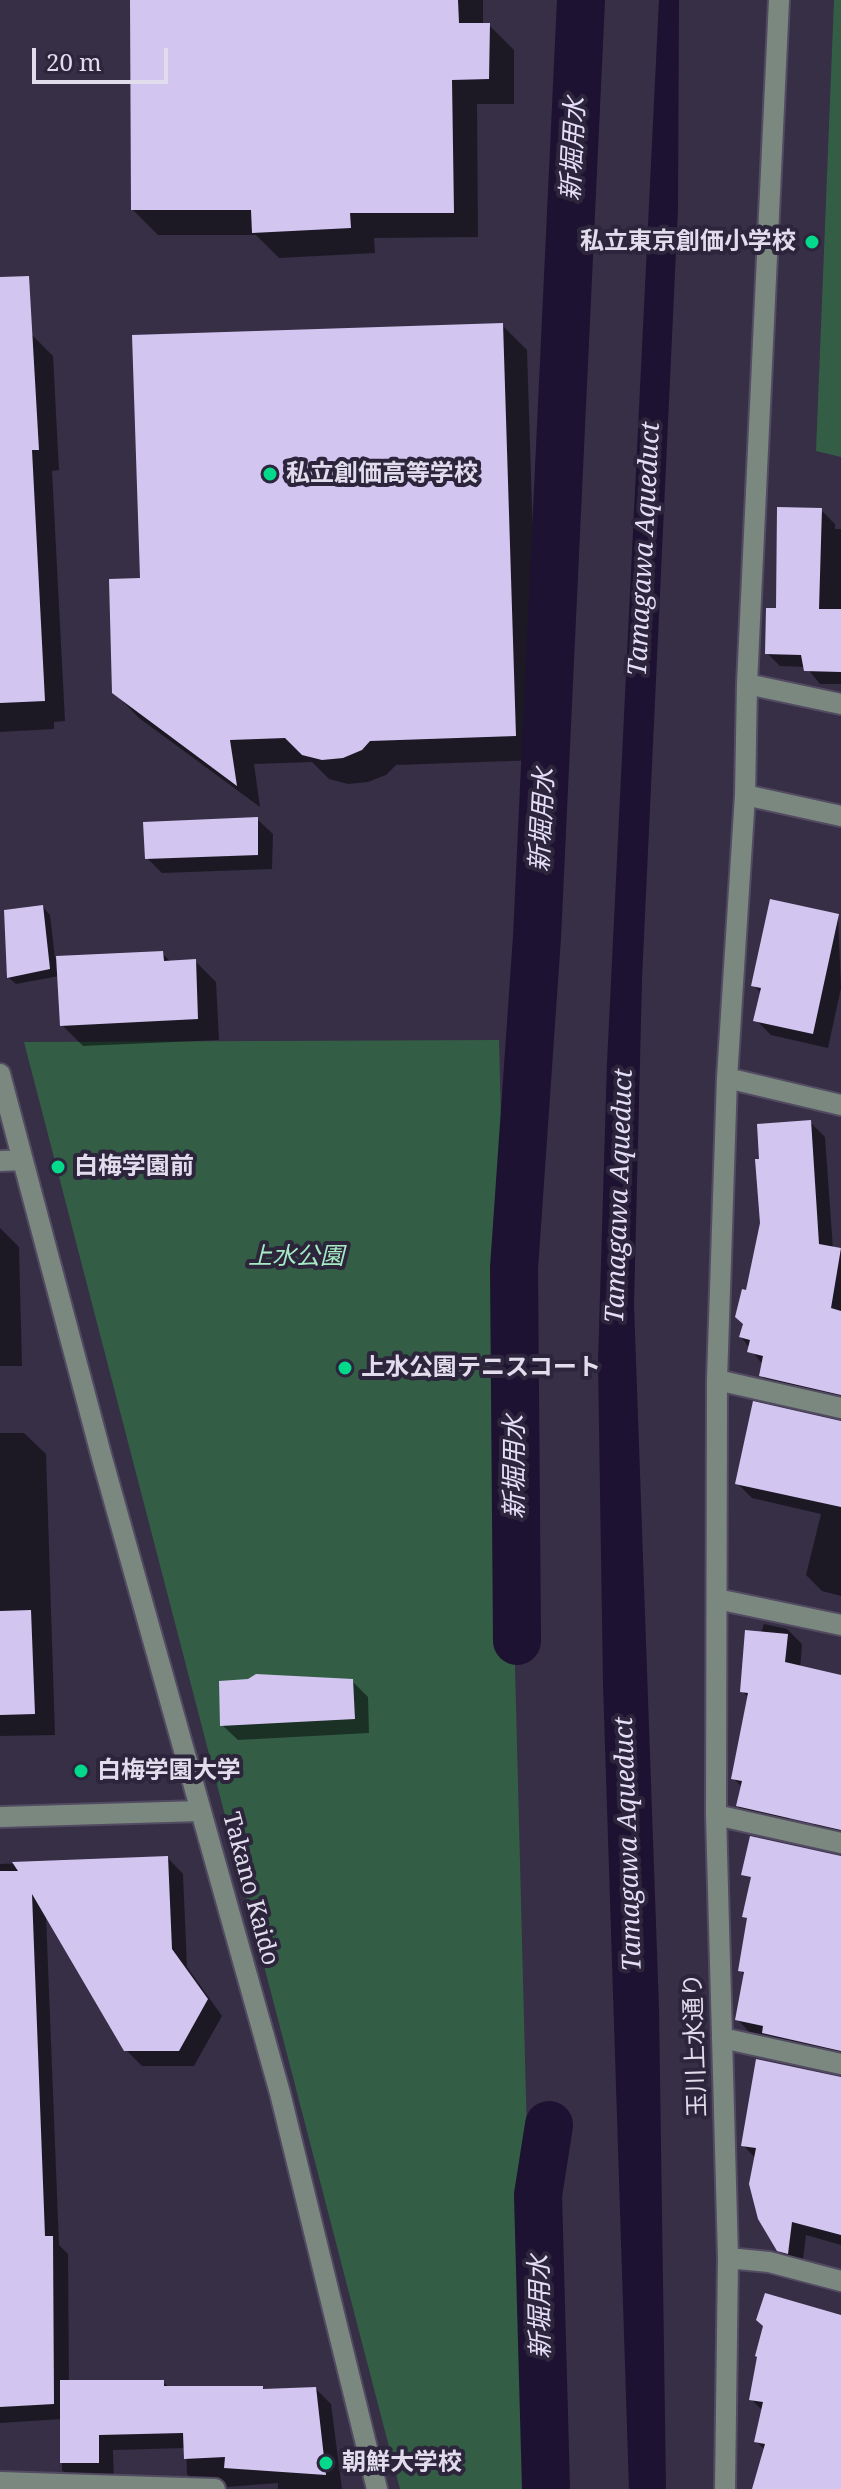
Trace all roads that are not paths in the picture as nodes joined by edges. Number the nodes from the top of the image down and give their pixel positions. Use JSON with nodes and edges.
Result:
{"nodes":[{"id":1,"x":779,"y":0,"type":"edge"},
{"id":2,"x":747,"y":684,"type":"junction"},
{"id":3,"x":841,"y":704,"type":"edge"},
{"id":4,"x":745,"y":795,"type":"junction"},
{"id":5,"x":841,"y":816,"type":"edge"},
{"id":6,"x":0,"y":1074,"type":"edge"},
{"id":7,"x":727,"y":1078,"type":"junction"},
{"id":8,"x":841,"y":1105,"type":"edge"},
{"id":9,"x":22,"y":1160,"type":"junction"},
{"id":10,"x":0,"y":1161,"type":"edge"},
{"id":11,"x":717,"y":1380,"type":"junction"},
{"id":12,"x":841,"y":1408,"type":"edge"},
{"id":13,"x":717,"y":1599,"type":"junction"},
{"id":14,"x":841,"y":1625,"type":"edge"},
{"id":15,"x":201,"y":1811,"type":"junction"},
{"id":16,"x":716,"y":1815,"type":"junction"},
{"id":17,"x":0,"y":1817,"type":"edge"},
{"id":18,"x":841,"y":1843,"type":"edge"},
{"id":19,"x":722,"y":2038,"type":"junction"},
{"id":20,"x":841,"y":2064,"type":"edge"},
{"id":21,"x":728,"y":2258,"type":"junction"},
{"id":22,"x":841,"y":2281,"type":"edge"},
{"id":23,"x":0,"y":2482,"type":"edge"},
{"id":24,"x":215,"y":2489,"type":"edge"},
{"id":25,"x":377,"y":2489,"type":"edge"},
{"id":26,"x":725,"y":2489,"type":"edge"}],
"edges":[{"from":1,"to":2,"type":"street","name":"玉川上水通り"},
{"from":2,"to":3,"type":"street"},
{"from":2,"to":4,"type":"street","name":"玉川上水通り"},
{"from":4,"to":5,"type":"street"},
{"from":4,"to":7,"type":"street","name":"玉川上水通り"},
{"from":6,"to":9,"type":"street","name":"Takano Kaido"},
{"from":7,"to":8,"type":"street"},
{"from":7,"to":11,"type":"street","name":"玉川上水通り"},
{"from":9,"to":10,"type":"street"},
{"from":9,"to":15,"type":"street","name":"Takano Kaido"},
{"from":11,"to":12,"type":"street"},
{"from":11,"to":13,"type":"street","name":"玉川上水通り"},
{"from":13,"to":14,"type":"street"},
{"from":13,"to":16,"type":"street","name":"玉川上水通り"},
{"from":15,"to":17,"type":"street"},
{"from":15,"to":25,"type":"street","name":"Takano Kaido"},
{"from":16,"to":18,"type":"street"},
{"from":16,"to":19,"type":"street","name":"玉川上水通り"},
{"from":19,"to":20,"type":"street"},
{"from":19,"to":21,"type":"street","name":"玉川上水通り"},
{"from":21,"to":22,"type":"street"},
{"from":21,"to":26,"type":"street","name":"玉川上水通り"},
{"from":23,"to":24,"type":"street"}]}
